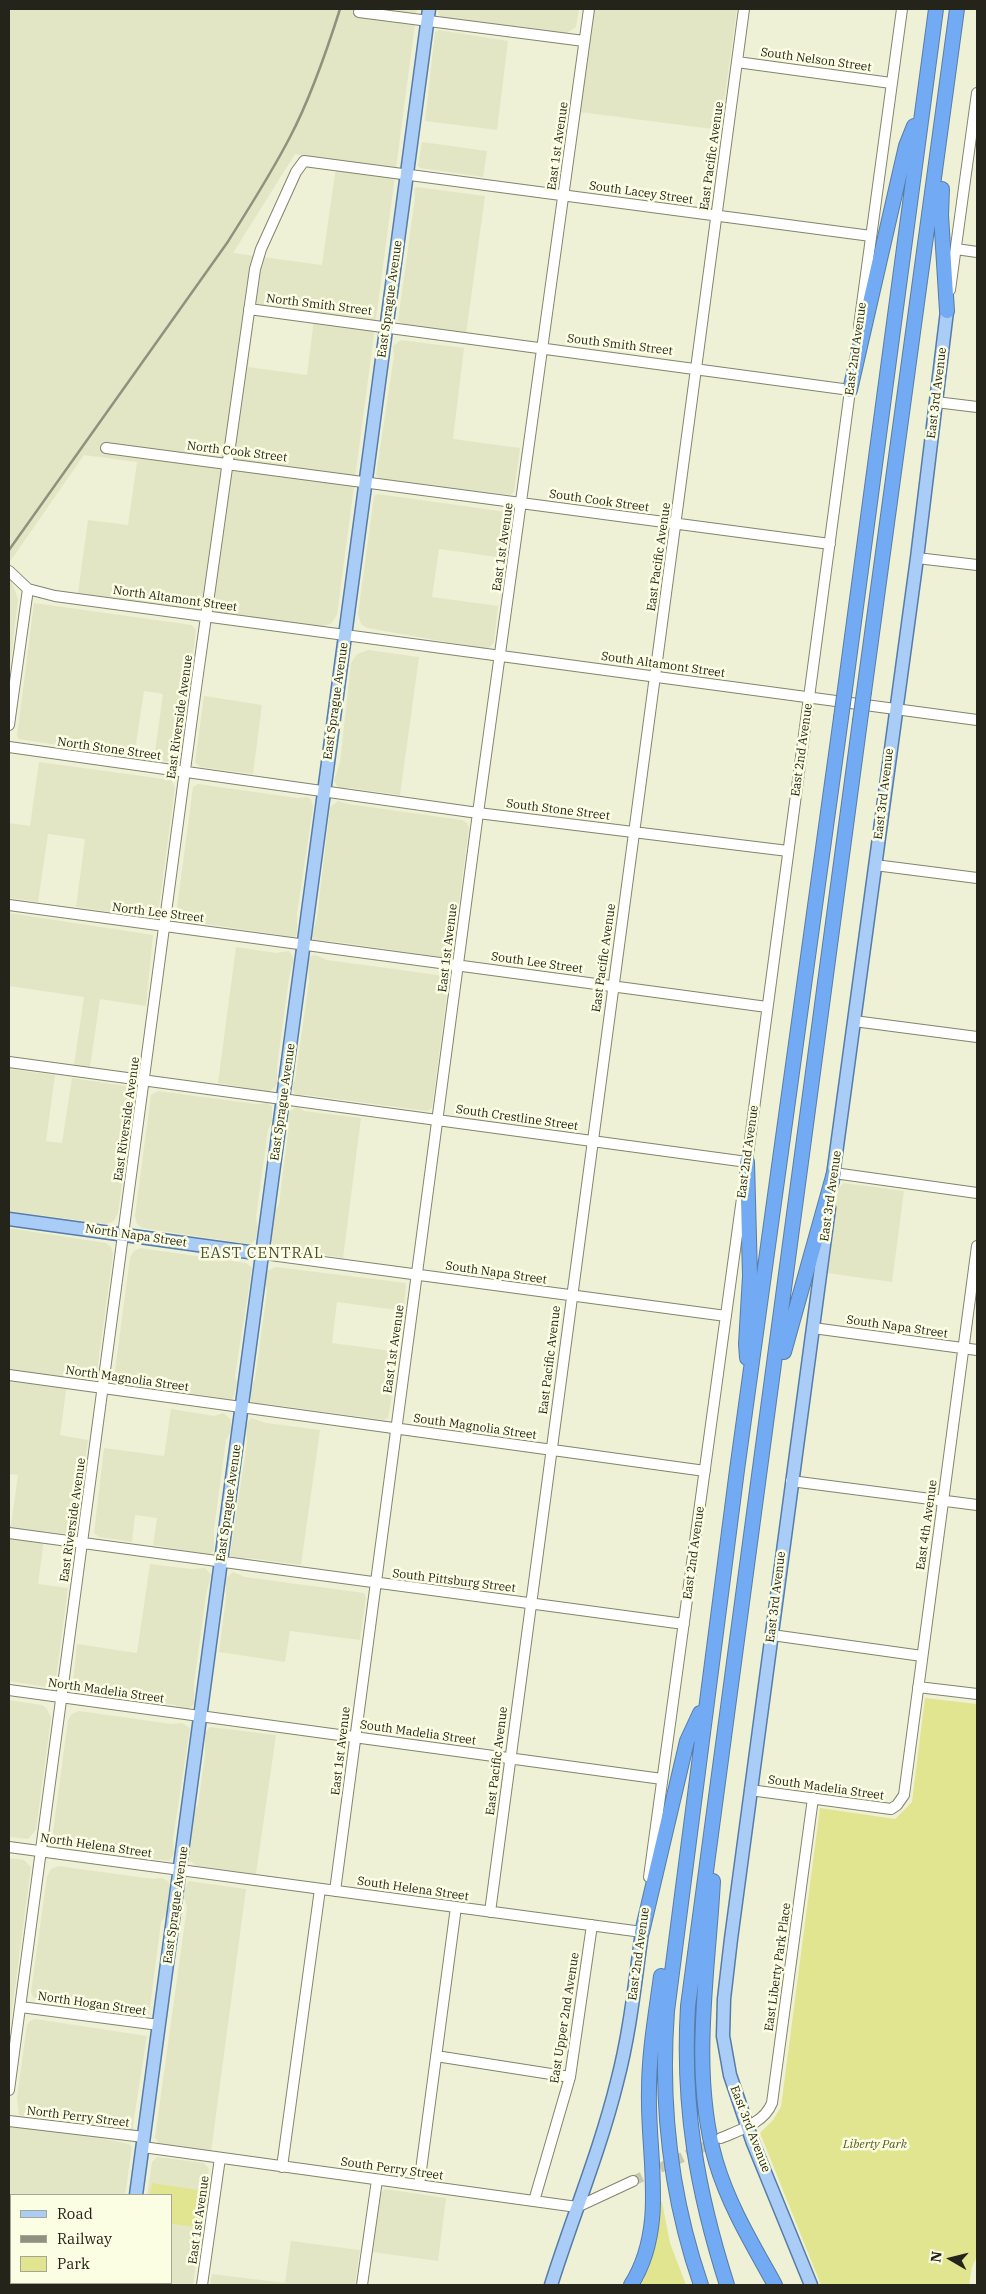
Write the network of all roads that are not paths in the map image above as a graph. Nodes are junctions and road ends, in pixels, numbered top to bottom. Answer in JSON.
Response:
{"nodes":[{"id":1,"x":589,"y":9,"type":"edge"},
{"id":2,"x":744,"y":9,"type":"edge"},
{"id":3,"x":902,"y":9,"type":"edge"},
{"id":4,"x":936,"y":9,"type":"edge"},
{"id":5,"x":957,"y":9,"type":"edge"},
{"id":6,"x":360,"y":12,"type":"dead end"},
{"id":7,"x":429,"y":14,"type":"edge"},
{"id":8,"x":584,"y":41,"type":"junction"},
{"id":9,"x":737,"y":62,"type":"junction"},
{"id":10,"x":891,"y":83,"type":"junction"},
{"id":11,"x":977,"y":94,"type":"edge"},
{"id":12,"x":945,"y":109,"type":"junction"},
{"id":13,"x":921,"y":110,"type":"junction"},
{"id":14,"x":304,"y":161,"type":"joint"},
{"id":15,"x":407,"y":174,"type":"junction"},
{"id":16,"x":564,"y":195,"type":"junction"},
{"id":17,"x":717,"y":215,"type":"junction"},
{"id":18,"x":871,"y":236,"type":"junction"},
{"id":19,"x":956,"y":249,"type":"junction"},
{"id":20,"x":977,"y":252,"type":"edge"},
{"id":21,"x":249,"y":309,"type":"junction"},
{"id":22,"x":947,"y":311,"type":"junction"},
{"id":23,"x":386,"y":327,"type":"junction"},
{"id":24,"x":543,"y":348,"type":"junction"},
{"id":25,"x":697,"y":368,"type":"junction"},
{"id":26,"x":850,"y":390,"type":"junction"},
{"id":27,"x":936,"y":402,"type":"junction"},
{"id":28,"x":977,"y":407,"type":"edge"},
{"id":29,"x":106,"y":448,"type":"dead end"},
{"id":30,"x":228,"y":462,"type":"junction"},
{"id":31,"x":366,"y":481,"type":"junction"},
{"id":32,"x":522,"y":502,"type":"junction"},
{"id":33,"x":676,"y":525,"type":"junction"},
{"id":34,"x":830,"y":544,"type":"junction"},
{"id":35,"x":917,"y":558,"type":"junction"},
{"id":36,"x":977,"y":565,"type":"edge"},
{"id":37,"x":9,"y":571,"type":"edge"},
{"id":38,"x":28,"y":589,"type":"junction"},
{"id":39,"x":206,"y":616,"type":"junction"},
{"id":40,"x":345,"y":635,"type":"junction"},
{"id":41,"x":501,"y":656,"type":"junction"},
{"id":42,"x":655,"y":677,"type":"junction"},
{"id":43,"x":809,"y":698,"type":"junction"},
{"id":44,"x":895,"y":709,"type":"junction"},
{"id":45,"x":977,"y":720,"type":"edge"},
{"id":46,"x":9,"y":725,"type":"edge"},
{"id":47,"x":9,"y":747,"type":"edge"},
{"id":48,"x":184,"y":772,"type":"junction"},
{"id":49,"x":324,"y":792,"type":"junction"},
{"id":50,"x":478,"y":813,"type":"junction"},
{"id":51,"x":634,"y":831,"type":"junction"},
{"id":52,"x":788,"y":852,"type":"junction"},
{"id":53,"x":875,"y":865,"type":"junction"},
{"id":54,"x":977,"y":878,"type":"edge"},
{"id":55,"x":9,"y":905,"type":"edge"},
{"id":56,"x":165,"y":927,"type":"junction"},
{"id":57,"x":304,"y":944,"type":"junction"},
{"id":58,"x":458,"y":965,"type":"junction"},
{"id":59,"x":613,"y":986,"type":"junction"},
{"id":60,"x":768,"y":1007,"type":"junction"},
{"id":61,"x":854,"y":1020,"type":"junction"},
{"id":62,"x":977,"y":1037,"type":"edge"},
{"id":63,"x":9,"y":1062,"type":"edge"},
{"id":64,"x":145,"y":1081,"type":"junction"},
{"id":65,"x":284,"y":1098,"type":"junction"},
{"id":66,"x":437,"y":1120,"type":"junction"},
{"id":67,"x":592,"y":1141,"type":"junction"},
{"id":68,"x":747,"y":1162,"type":"junction"},
{"id":69,"x":834,"y":1173,"type":"junction"},
{"id":70,"x":977,"y":1193,"type":"edge"},
{"id":71,"x":9,"y":1218,"type":"edge"},
{"id":72,"x":124,"y":1234,"type":"junction"},
{"id":73,"x":977,"y":1246,"type":"edge"},
{"id":74,"x":263,"y":1254,"type":"junction"},
{"id":75,"x":416,"y":1274,"type":"junction"},
{"id":76,"x":571,"y":1295,"type":"junction"},
{"id":77,"x":726,"y":1316,"type":"junction"},
{"id":78,"x":813,"y":1328,"type":"junction"},
{"id":79,"x":964,"y":1348,"type":"junction"},
{"id":80,"x":977,"y":1350,"type":"edge"},
{"id":81,"x":9,"y":1375,"type":"edge"},
{"id":82,"x":750,"y":1383,"type":"junction"},
{"id":83,"x":103,"y":1388,"type":"junction"},
{"id":84,"x":771,"y":1399,"type":"junction"},
{"id":85,"x":242,"y":1407,"type":"junction"},
{"id":86,"x":396,"y":1429,"type":"junction"},
{"id":87,"x":551,"y":1450,"type":"junction"},
{"id":88,"x":705,"y":1471,"type":"junction"},
{"id":89,"x":791,"y":1480,"type":"junction"},
{"id":90,"x":943,"y":1501,"type":"junction"},
{"id":91,"x":977,"y":1505,"type":"edge"},
{"id":92,"x":9,"y":1533,"type":"edge"},
{"id":93,"x":82,"y":1544,"type":"junction"},
{"id":94,"x":222,"y":1562,"type":"junction"},
{"id":95,"x":375,"y":1584,"type":"junction"},
{"id":96,"x":531,"y":1604,"type":"junction"},
{"id":97,"x":684,"y":1624,"type":"junction"},
{"id":98,"x":772,"y":1635,"type":"junction"},
{"id":99,"x":922,"y":1656,"type":"junction"},
{"id":100,"x":918,"y":1687,"type":"junction"},
{"id":101,"x":9,"y":1690,"type":"edge"},
{"id":102,"x":977,"y":1694,"type":"edge"},
{"id":103,"x":62,"y":1698,"type":"junction"},
{"id":104,"x":706,"y":1702,"type":"junction"},
{"id":105,"x":201,"y":1716,"type":"junction"},
{"id":106,"x":355,"y":1737,"type":"junction"},
{"id":107,"x":510,"y":1758,"type":"junction"},
{"id":108,"x":662,"y":1779,"type":"junction"},
{"id":109,"x":750,"y":1790,"type":"junction"},
{"id":110,"x":813,"y":1798,"type":"junction"},
{"id":111,"x":897,"y":1805,"type":"joint"},
{"id":112,"x":716,"y":1810,"type":"junction"},
{"id":113,"x":9,"y":1847,"type":"edge"},
{"id":114,"x":42,"y":1852,"type":"junction"},
{"id":115,"x":180,"y":1871,"type":"junction"},
{"id":116,"x":320,"y":1889,"type":"junction"},
{"id":117,"x":335,"y":1891,"type":"junction"},
{"id":118,"x":456,"y":1907,"type":"junction"},
{"id":119,"x":490,"y":1912,"type":"junction"},
{"id":120,"x":678,"y":1913,"type":"junction"},
{"id":121,"x":592,"y":1925,"type":"junction"},
{"id":122,"x":642,"y":1932,"type":"junction"},
{"id":123,"x":21,"y":2007,"type":"junction"},
{"id":124,"x":160,"y":2025,"type":"junction"},
{"id":125,"x":436,"y":2056,"type":"junction"},
{"id":126,"x":570,"y":2077,"type":"junction"},
{"id":127,"x":9,"y":2090,"type":"edge"},
{"id":128,"x":9,"y":2120,"type":"edge"},
{"id":129,"x":747,"y":2126,"type":"junction"},
{"id":130,"x":721,"y":2138,"type":"tunnel mouth"},
{"id":131,"x":144,"y":2142,"type":"junction"},
{"id":132,"x":220,"y":2158,"type":"junction"},
{"id":133,"x":282,"y":2167,"type":"junction"},
{"id":134,"x":376,"y":2180,"type":"junction"},
{"id":135,"x":633,"y":2181,"type":"tunnel mouth"},
{"id":136,"x":419,"y":2186,"type":"junction"},
{"id":137,"x":136,"y":2194,"type":"edge"},
{"id":138,"x":534,"y":2201,"type":"junction"},
{"id":139,"x":577,"y":2207,"type":"junction"},
{"id":140,"x":202,"y":2285,"type":"edge"},
{"id":141,"x":362,"y":2285,"type":"edge"},
{"id":142,"x":550,"y":2285,"type":"edge"},
{"id":143,"x":631,"y":2285,"type":"edge"},
{"id":144,"x":701,"y":2285,"type":"edge"},
{"id":145,"x":727,"y":2285,"type":"edge"},
{"id":146,"x":776,"y":2285,"type":"edge"},
{"id":147,"x":811,"y":2285,"type":"edge"}],
"edges":[{"from":1,"to":8,"type":"street","name":"East 1st Avenue"},
{"from":2,"to":9,"type":"street","name":"East Pacific Avenue"},
{"from":3,"to":10,"type":"street","name":"East 2nd Avenue"},
{"from":4,"to":13,"type":"highway"},
{"from":5,"to":12,"type":"highway"},
{"from":6,"to":7,"type":"street"},
{"from":7,"to":8,"type":"street"},
{"from":7,"to":15,"type":"main road","name":"East Sprague Avenue"},
{"from":8,"to":16,"type":"street","name":"East 1st Avenue"},
{"from":9,"to":10,"type":"street","name":"South Nelson Street"},
{"from":9,"to":17,"type":"street","name":"East Pacific Avenue"},
{"from":10,"to":18,"type":"street","name":"East 2nd Avenue"},
{"from":11,"to":19,"type":"street","name":"East 3rd Avenue"},
{"from":12,"to":22,"type":"highway"},
{"from":12,"to":84,"type":"highway","bridge":true},
{"from":13,"to":26,"type":"highway"},
{"from":13,"to":82,"type":"highway","bridge":true},
{"from":14,"to":15,"type":"street","name":"South Lacey Street"},
{"from":14,"to":21,"type":"street","name":"East Riverside Avenue"},
{"from":15,"to":16,"type":"street","name":"South Lacey Street"},
{"from":15,"to":23,"type":"main road","name":"East Sprague Avenue"},
{"from":16,"to":17,"type":"street","name":"South Lacey Street"},
{"from":16,"to":24,"type":"street","name":"East 1st Avenue"},
{"from":17,"to":18,"type":"street","name":"South Lacey Street"},
{"from":17,"to":25,"type":"street","name":"East Pacific Avenue"},
{"from":18,"to":26,"type":"street","name":"East 2nd Avenue"},
{"from":19,"to":20,"type":"street"},
{"from":19,"to":22,"type":"street","name":"East 3rd Avenue"},
{"from":21,"to":23,"type":"street","name":"North Smith Street"},
{"from":21,"to":30,"type":"street","name":"East Riverside Avenue"},
{"from":22,"to":27,"type":"main road","name":"East 3rd Avenue"},
{"from":23,"to":24,"type":"street","name":"South Smith Street"},
{"from":23,"to":31,"type":"main road","name":"East Sprague Avenue"},
{"from":24,"to":25,"type":"street","name":"South Smith Street"},
{"from":24,"to":32,"type":"street","name":"East 1st Avenue"},
{"from":25,"to":26,"type":"street","name":"South Smith Street"},
{"from":25,"to":33,"type":"street","name":"East Pacific Avenue"},
{"from":26,"to":34,"type":"street","name":"East 2nd Avenue"},
{"from":27,"to":28,"type":"street"},
{"from":27,"to":35,"type":"main road","name":"East 3rd Avenue"},
{"from":29,"to":30,"type":"street","name":"North Cook Street"},
{"from":30,"to":31,"type":"street","name":"North Cook Street"},
{"from":30,"to":39,"type":"street","name":"East Riverside Avenue"},
{"from":31,"to":32,"type":"street","name":"South Cook Street"},
{"from":31,"to":40,"type":"main road","name":"East Sprague Avenue"},
{"from":32,"to":33,"type":"street","name":"South Cook Street"},
{"from":32,"to":41,"type":"street","name":"East 1st Avenue"},
{"from":33,"to":34,"type":"street","name":"South Cook Street"},
{"from":33,"to":42,"type":"street","name":"East Pacific Avenue"},
{"from":34,"to":43,"type":"street","name":"East 2nd Avenue"},
{"from":35,"to":36,"type":"street"},
{"from":35,"to":44,"type":"main road","name":"East 3rd Avenue"},
{"from":37,"to":38,"type":"street","name":"North Altamont Street"},
{"from":38,"to":39,"type":"street","name":"North Altamont Street"},
{"from":38,"to":46,"type":"street"},
{"from":39,"to":40,"type":"street","name":"North Altamont Street"},
{"from":39,"to":48,"type":"street","name":"East Riverside Avenue"},
{"from":40,"to":41,"type":"street","name":"South Altamont Street"},
{"from":40,"to":49,"type":"main road","name":"East Sprague Avenue"},
{"from":41,"to":42,"type":"street","name":"South Altamont Street"},
{"from":41,"to":50,"type":"street","name":"East 1st Avenue"},
{"from":42,"to":43,"type":"street","name":"South Altamont Street"},
{"from":42,"to":51,"type":"street","name":"East Pacific Avenue"},
{"from":43,"to":44,"type":"street","name":"South Altamont Street"},
{"from":43,"to":52,"type":"street","name":"East 2nd Avenue"},
{"from":44,"to":45,"type":"street","name":"South Altamont Street"},
{"from":44,"to":53,"type":"main road","name":"East 3rd Avenue"},
{"from":47,"to":48,"type":"street","name":"North Stone Street"},
{"from":48,"to":49,"type":"street","name":"North Stone Street"},
{"from":48,"to":56,"type":"street","name":"East Riverside Avenue"},
{"from":49,"to":50,"type":"street","name":"South Stone Street"},
{"from":49,"to":57,"type":"main road","name":"East Sprague Avenue"},
{"from":50,"to":51,"type":"street","name":"South Stone Street"},
{"from":50,"to":58,"type":"street","name":"East 1st Avenue"},
{"from":51,"to":52,"type":"street","name":"South Stone Street"},
{"from":51,"to":59,"type":"street","name":"East Pacific Avenue"},
{"from":52,"to":60,"type":"street","name":"East 2nd Avenue"},
{"from":53,"to":54,"type":"street"},
{"from":53,"to":61,"type":"main road","name":"East 3rd Avenue"},
{"from":55,"to":56,"type":"street","name":"North Lee Street"},
{"from":56,"to":57,"type":"street","name":"North Lee Street"},
{"from":56,"to":64,"type":"street","name":"East Riverside Avenue"},
{"from":57,"to":58,"type":"street","name":"South Lee Street"},
{"from":57,"to":65,"type":"main road","name":"East Sprague Avenue"},
{"from":58,"to":59,"type":"street","name":"South Lee Street"},
{"from":58,"to":66,"type":"street","name":"East 1st Avenue"},
{"from":59,"to":60,"type":"street","name":"South Lee Street"},
{"from":59,"to":67,"type":"street","name":"East Pacific Avenue"},
{"from":60,"to":68,"type":"street","name":"East 2nd Avenue"},
{"from":61,"to":62,"type":"street"},
{"from":61,"to":69,"type":"main road","name":"East 3rd Avenue"},
{"from":63,"to":64,"type":"street","name":"South Crestline Street"},
{"from":64,"to":65,"type":"street","name":"South Crestline Street"},
{"from":64,"to":72,"type":"street","name":"East Riverside Avenue"},
{"from":65,"to":66,"type":"street","name":"South Crestline Street"},
{"from":65,"to":74,"type":"main road","name":"East Sprague Avenue"},
{"from":66,"to":67,"type":"street","name":"South Crestline Street"},
{"from":66,"to":75,"type":"street","name":"East 1st Avenue"},
{"from":67,"to":68,"type":"street","name":"South Crestline Street"},
{"from":67,"to":76,"type":"street","name":"East Pacific Avenue"},
{"from":68,"to":77,"type":"street","name":"East 2nd Avenue"},
{"from":68,"to":82,"type":"highway"},
{"from":69,"to":70,"type":"street"},
{"from":69,"to":78,"type":"main road","name":"East 3rd Avenue"},
{"from":69,"to":84,"type":"highway"},
{"from":71,"to":72,"type":"main road","name":"North Napa Street"},
{"from":72,"to":74,"type":"main road","name":"North Napa Street"},
{"from":72,"to":83,"type":"street","name":"East Riverside Avenue"},
{"from":73,"to":79,"type":"street","name":"East 4th Avenue"},
{"from":74,"to":75,"type":"street","name":"South Napa Street"},
{"from":74,"to":85,"type":"main road","name":"East Sprague Avenue"},
{"from":75,"to":76,"type":"street","name":"South Napa Street"},
{"from":75,"to":86,"type":"street","name":"East 1st Avenue"},
{"from":76,"to":77,"type":"street","name":"South Napa Street"},
{"from":76,"to":87,"type":"street","name":"East Pacific Avenue"},
{"from":77,"to":88,"type":"street","name":"East 2nd Avenue"},
{"from":78,"to":79,"type":"street","name":"South Napa Street"},
{"from":78,"to":89,"type":"main road","name":"East 3rd Avenue"},
{"from":79,"to":80,"type":"street","name":"South Napa Street"},
{"from":79,"to":90,"type":"street","name":"East 4th Avenue"},
{"from":81,"to":83,"type":"street","name":"North Magnolia Street"},
{"from":82,"to":104,"type":"highway"},
{"from":83,"to":85,"type":"street","name":"North Magnolia Street"},
{"from":83,"to":93,"type":"street","name":"East Riverside Avenue"},
{"from":84,"to":112,"type":"highway"},
{"from":85,"to":86,"type":"street","name":"South Magnolia Street"},
{"from":85,"to":94,"type":"main road","name":"East Sprague Avenue"},
{"from":86,"to":87,"type":"street","name":"South Magnolia Street"},
{"from":86,"to":95,"type":"street","name":"East 1st Avenue"},
{"from":87,"to":88,"type":"street","name":"South Magnolia Street"},
{"from":87,"to":96,"type":"street","name":"East Pacific Avenue"},
{"from":88,"to":97,"type":"street","name":"East 2nd Avenue"},
{"from":89,"to":90,"type":"street"},
{"from":89,"to":98,"type":"main road","name":"East 3rd Avenue"},
{"from":90,"to":91,"type":"street"},
{"from":90,"to":99,"type":"street","name":"East 4th Avenue"},
{"from":92,"to":93,"type":"street","name":"South Pittsburg Street"},
{"from":93,"to":94,"type":"street","name":"South Pittsburg Street"},
{"from":93,"to":103,"type":"street","name":"East Riverside Avenue"},
{"from":94,"to":95,"type":"street","name":"South Pittsburg Street"},
{"from":94,"to":105,"type":"main road","name":"East Sprague Avenue"},
{"from":95,"to":96,"type":"street","name":"South Pittsburg Street"},
{"from":95,"to":106,"type":"street","name":"East 1st Avenue"},
{"from":96,"to":97,"type":"street","name":"South Pittsburg Street"},
{"from":96,"to":107,"type":"street","name":"East Pacific Avenue"},
{"from":97,"to":108,"type":"street","name":"East 2nd Avenue"},
{"from":98,"to":99,"type":"street"},
{"from":98,"to":109,"type":"main road","name":"East 3rd Avenue"},
{"from":99,"to":100,"type":"street","name":"East 4th Avenue"},
{"from":100,"to":102,"type":"street"},
{"from":100,"to":111,"type":"street","name":"East 4th Avenue"},
{"from":101,"to":103,"type":"street","name":"North Madelia Street"},
{"from":103,"to":105,"type":"street","name":"North Madelia Street"},
{"from":103,"to":114,"type":"street","name":"East Riverside Avenue"},
{"from":104,"to":120,"type":"highway"},
{"from":104,"to":122,"type":"highway"},
{"from":105,"to":106,"type":"street","name":"South Madelia Street"},
{"from":105,"to":115,"type":"main road","name":"East Sprague Avenue"},
{"from":106,"to":107,"type":"street","name":"South Madelia Street"},
{"from":106,"to":117,"type":"street","name":"East 1st Avenue"},
{"from":107,"to":108,"type":"street","name":"South Madelia Street"},
{"from":107,"to":119,"type":"street","name":"East Pacific Avenue"},
{"from":108,"to":122,"type":"street","name":"East 2nd Avenue"},
{"from":109,"to":110,"type":"street","name":"South Madelia Street"},
{"from":109,"to":129,"type":"main road","name":"East 3rd Avenue"},
{"from":110,"to":111,"type":"street","name":"South Madelia Street"},
{"from":110,"to":129,"type":"street","name":"East Liberty Park Place"},
{"from":112,"to":145,"type":"highway"},
{"from":112,"to":146,"type":"highway"},
{"from":113,"to":114,"type":"street","name":"North Helena Street"},
{"from":114,"to":115,"type":"street","name":"North Helena Street"},
{"from":114,"to":123,"type":"street","name":"East Riverside Avenue"},
{"from":115,"to":116,"type":"street","name":"South Helena Street"},
{"from":115,"to":124,"type":"main road","name":"East Sprague Avenue"},
{"from":116,"to":117,"type":"street","name":"South Helena Street"},
{"from":116,"to":133,"type":"street"},
{"from":117,"to":118,"type":"street","name":"South Helena Street"},
{"from":118,"to":119,"type":"street","name":"South Helena Street"},
{"from":118,"to":125,"type":"street"},
{"from":119,"to":121,"type":"street","name":"South Helena Street"},
{"from":120,"to":143,"type":"highway"},
{"from":120,"to":144,"type":"highway"},
{"from":121,"to":122,"type":"street","name":"South Helena Street"},
{"from":121,"to":126,"type":"street","name":"East Upper 2nd Avenue"},
{"from":122,"to":139,"type":"main road","name":"East 2nd Avenue"},
{"from":123,"to":124,"type":"street","name":"North Hogan Street"},
{"from":123,"to":127,"type":"street","name":"East Riverside Avenue"},
{"from":124,"to":131,"type":"main road","name":"East Sprague Avenue"},
{"from":125,"to":126,"type":"street"},
{"from":125,"to":136,"type":"street"},
{"from":126,"to":138,"type":"street","name":"East Upper 2nd Avenue"},
{"from":128,"to":131,"type":"street","name":"North Perry Street"},
{"from":129,"to":130,"type":"street"},
{"from":129,"to":147,"type":"main road","name":"East 3rd Avenue"},
{"from":131,"to":132,"type":"street","name":"South Perry Street"},
{"from":131,"to":137,"type":"main road","name":"East Sprague Avenue"},
{"from":132,"to":133,"type":"street","name":"South Perry Street"},
{"from":132,"to":140,"type":"street","name":"East 1st Avenue"},
{"from":133,"to":134,"type":"street","name":"South Perry Street"},
{"from":134,"to":136,"type":"street","name":"South Perry Street"},
{"from":134,"to":141,"type":"street"},
{"from":135,"to":139,"type":"street"},
{"from":136,"to":138,"type":"street","name":"South Perry Street"},
{"from":138,"to":139,"type":"street","name":"South Perry Street"},
{"from":139,"to":142,"type":"main road","name":"East 2nd Avenue"}]}
